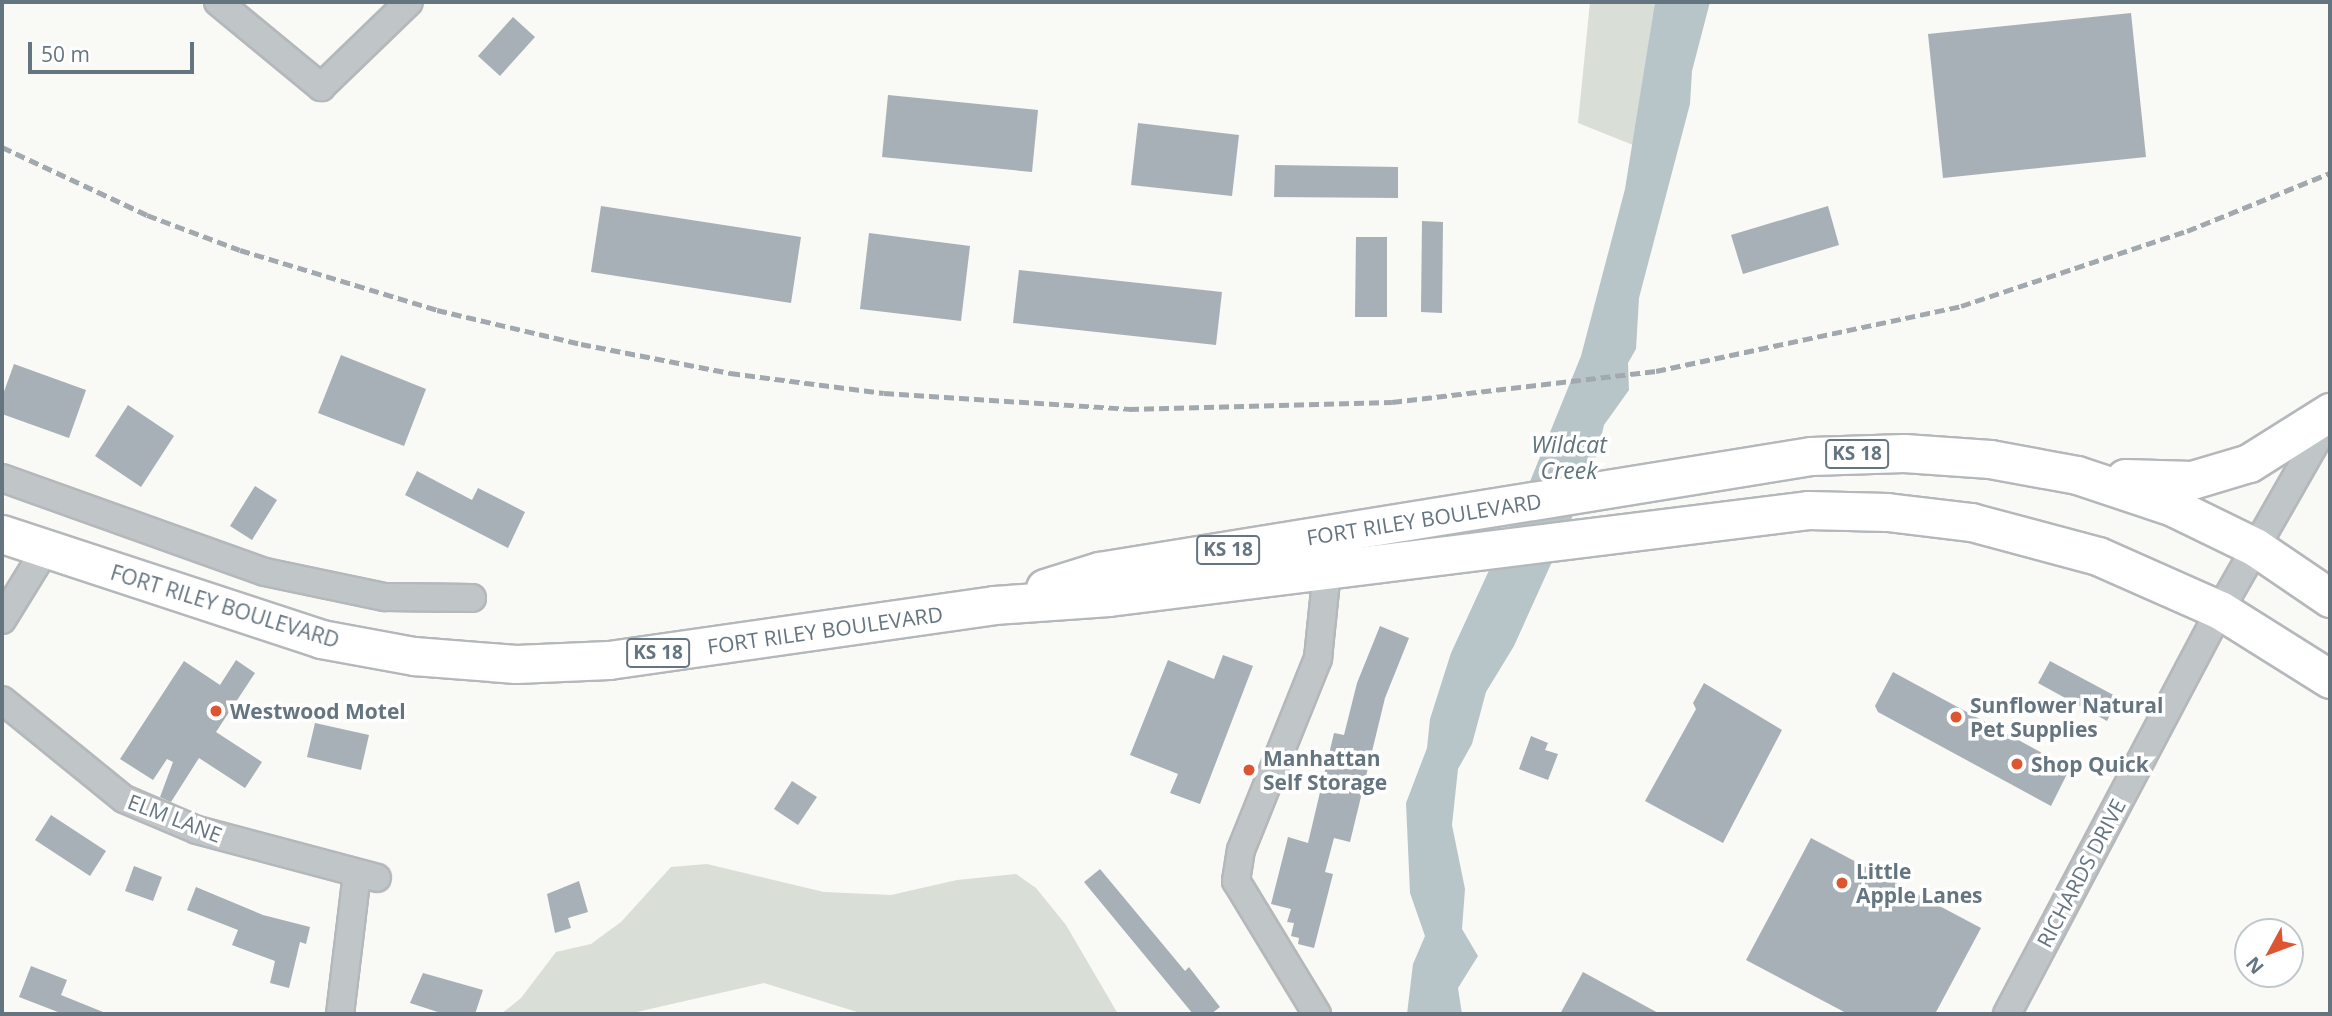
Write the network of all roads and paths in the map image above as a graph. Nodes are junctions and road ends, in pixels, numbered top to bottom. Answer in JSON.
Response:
{"nodes":[{"id":1,"x":218,"y":2,"type":"edge"},
{"id":2,"x":409,"y":2,"type":"edge"},
{"id":3,"x":2330,"y":414,"type":"edge"},
{"id":4,"x":2077,"y":475,"type":"junction"},
{"id":5,"x":2,"y":478,"type":"edge"},
{"id":6,"x":2,"y":534,"type":"edge"},
{"id":7,"x":2255,"y":547,"type":"junction"},
{"id":8,"x":45,"y":550,"type":"junction"},
{"id":9,"x":1329,"y":552,"type":"junction"},
{"id":10,"x":472,"y":598,"type":"dead end"},
{"id":11,"x":2330,"y":598,"type":"edge"},
{"id":12,"x":2220,"y":610,"type":"junction"},
{"id":13,"x":2,"y":620,"type":"edge"},
{"id":14,"x":2330,"y":679,"type":"edge"},
{"id":15,"x":2,"y":700,"type":"edge"},
{"id":16,"x":340,"y":1014,"type":"edge"},
{"id":17,"x":1317,"y":1014,"type":"edge"},
{"id":18,"x":2007,"y":1014,"type":"edge"}],
"edges":[{"from":1,"to":2,"type":"street"},
{"from":3,"to":4,"type":"highway"},
{"from":3,"to":7,"type":"street","name":"RICHARDS DRIVE"},
{"from":4,"to":7,"type":"highway","name":"FORT RILEY BOULEVARD","number":"KS 18"},
{"from":4,"to":9,"type":"highway","name":"FORT RILEY BOULEVARD","number":"KS 18"},
{"from":5,"to":10,"type":"street"},
{"from":6,"to":8,"type":"highway","name":"FORT RILEY BOULEVARD","number":"KS 18"},
{"from":7,"to":11,"type":"highway","name":"FORT RILEY BOULEVARD","number":"KS 18"},
{"from":7,"to":12,"type":"street","name":"RICHARDS DRIVE"},
{"from":8,"to":9,"type":"highway","name":"FORT RILEY BOULEVARD","number":"KS 18"},
{"from":8,"to":13,"type":"street"},
{"from":9,"to":12,"type":"highway","name":"FORT RILEY BOULEVARD","number":"KS 18"},
{"from":9,"to":17,"type":"street"},
{"from":12,"to":14,"type":"highway","name":"FORT RILEY BOULEVARD","number":"KS 18"},
{"from":12,"to":18,"type":"street","name":"RICHARDS DRIVE"},
{"from":15,"to":16,"type":"street","name":"ELM LANE"}]}
